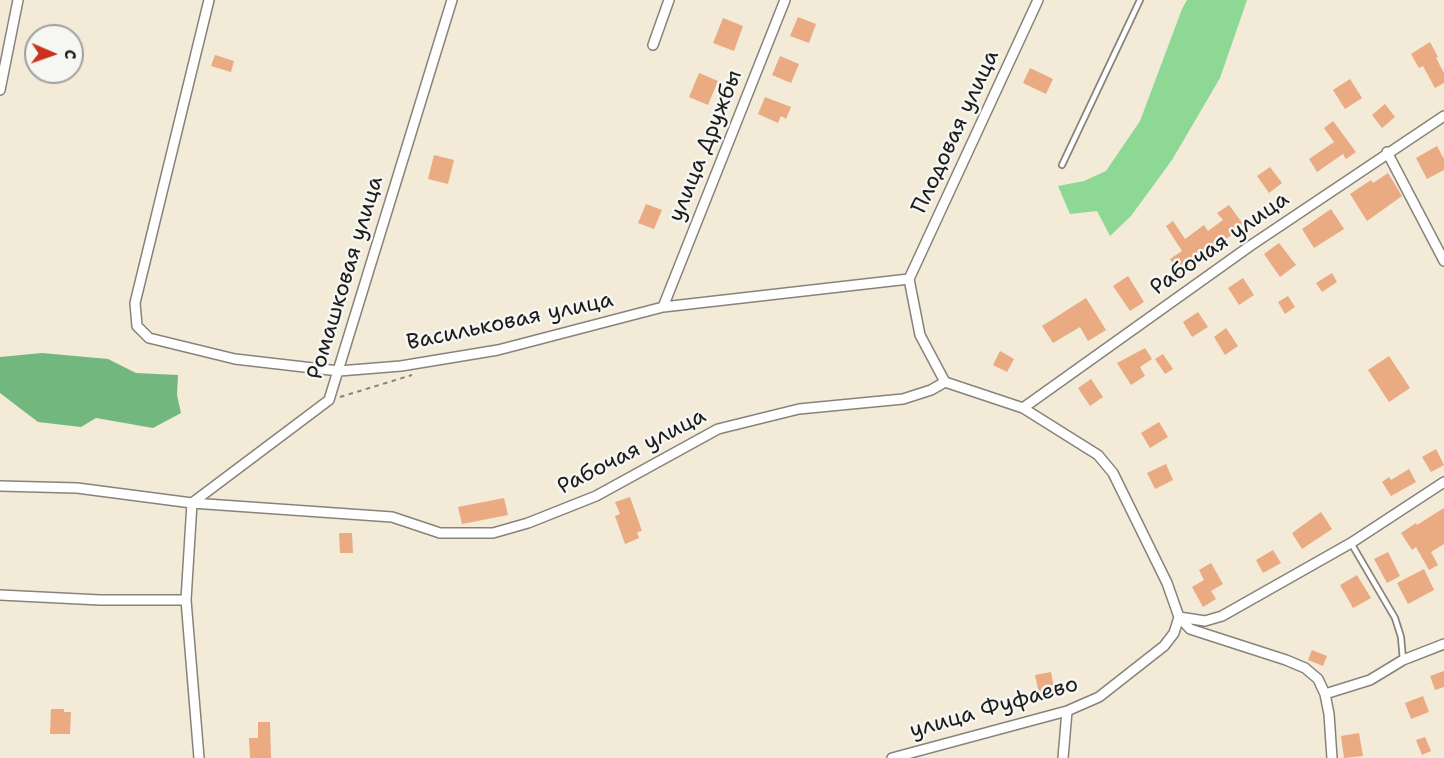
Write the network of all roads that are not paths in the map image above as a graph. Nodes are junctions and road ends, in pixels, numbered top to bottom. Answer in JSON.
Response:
{"nodes":[{"id":1,"x":18,"y":0,"type":"edge"},
{"id":2,"x":209,"y":0,"type":"edge"},
{"id":3,"x":452,"y":0,"type":"edge"},
{"id":4,"x":669,"y":0,"type":"edge"},
{"id":5,"x":785,"y":0,"type":"edge"},
{"id":6,"x":1038,"y":0,"type":"edge"},
{"id":7,"x":1140,"y":0,"type":"edge"},
{"id":8,"x":653,"y":45,"type":"dead end"},
{"id":9,"x":3,"y":56,"type":"edge"},
{"id":10,"x":0,"y":90,"type":"edge"},
{"id":11,"x":1444,"y":116,"type":"edge"},
{"id":12,"x":1388,"y":152,"type":"junction"},
{"id":13,"x":1062,"y":165,"type":"dead end"},
{"id":14,"x":1444,"y":261,"type":"edge"},
{"id":15,"x":909,"y":279,"type":"junction"},
{"id":16,"x":663,"y":307,"type":"junction"},
{"id":17,"x":339,"y":371,"type":"junction"},
{"id":18,"x":945,"y":382,"type":"junction"},
{"id":19,"x":1023,"y":408,"type":"junction"},
{"id":20,"x":1444,"y":482,"type":"edge"},
{"id":21,"x":0,"y":486,"type":"edge"},
{"id":22,"x":192,"y":503,"type":"junction"},
{"id":23,"x":1351,"y":543,"type":"junction"},
{"id":24,"x":0,"y":595,"type":"edge"},
{"id":25,"x":186,"y":600,"type":"junction"},
{"id":26,"x":1179,"y":616,"type":"junction"},
{"id":27,"x":1444,"y":644,"type":"edge"},
{"id":28,"x":1403,"y":660,"type":"junction"},
{"id":29,"x":1325,"y":694,"type":"junction"},
{"id":30,"x":1067,"y":711,"type":"junction"},
{"id":31,"x":199,"y":758,"type":"edge"},
{"id":32,"x":892,"y":758,"type":"edge"},
{"id":33,"x":1063,"y":758,"type":"edge"},
{"id":34,"x":1332,"y":758,"type":"edge"}],
"edges":[{"from":1,"to":9,"type":"street"},
{"from":2,"to":17,"type":"street","name":"Васильковая улица"},
{"from":3,"to":17,"type":"street","name":"Ромашковая улица"},
{"from":4,"to":8,"type":"street"},
{"from":5,"to":16,"type":"street","name":"улица Дружбы"},
{"from":6,"to":15,"type":"street","name":"Плодовая улица"},
{"from":7,"to":13,"type":"lane"},
{"from":9,"to":10,"type":"street"},
{"from":11,"to":12,"type":"street","name":"Рабочая улица"},
{"from":12,"to":14,"type":"street"},
{"from":12,"to":19,"type":"street","name":"Рабочая улица"},
{"from":15,"to":16,"type":"street","name":"Васильковая улица"},
{"from":15,"to":18,"type":"street"},
{"from":16,"to":17,"type":"street","name":"Васильковая улица"},
{"from":17,"to":22,"type":"street","name":"Ромашковая улица"},
{"from":18,"to":19,"type":"street"},
{"from":18,"to":22,"type":"street","name":"Рабочая улица"},
{"from":19,"to":26,"type":"street"},
{"from":20,"to":23,"type":"street"},
{"from":21,"to":22,"type":"street","name":"Рабочая улица"},
{"from":22,"to":25,"type":"street"},
{"from":23,"to":26,"type":"street"},
{"from":23,"to":28,"type":"lane"},
{"from":24,"to":25,"type":"street"},
{"from":25,"to":31,"type":"street"},
{"from":26,"to":29,"type":"street"},
{"from":26,"to":30,"type":"street","name":"улица Фуфаево"},
{"from":27,"to":28,"type":"street"},
{"from":28,"to":29,"type":"street"},
{"from":29,"to":34,"type":"street"},
{"from":30,"to":32,"type":"street","name":"улица Фуфаево"},
{"from":30,"to":33,"type":"street"}]}
